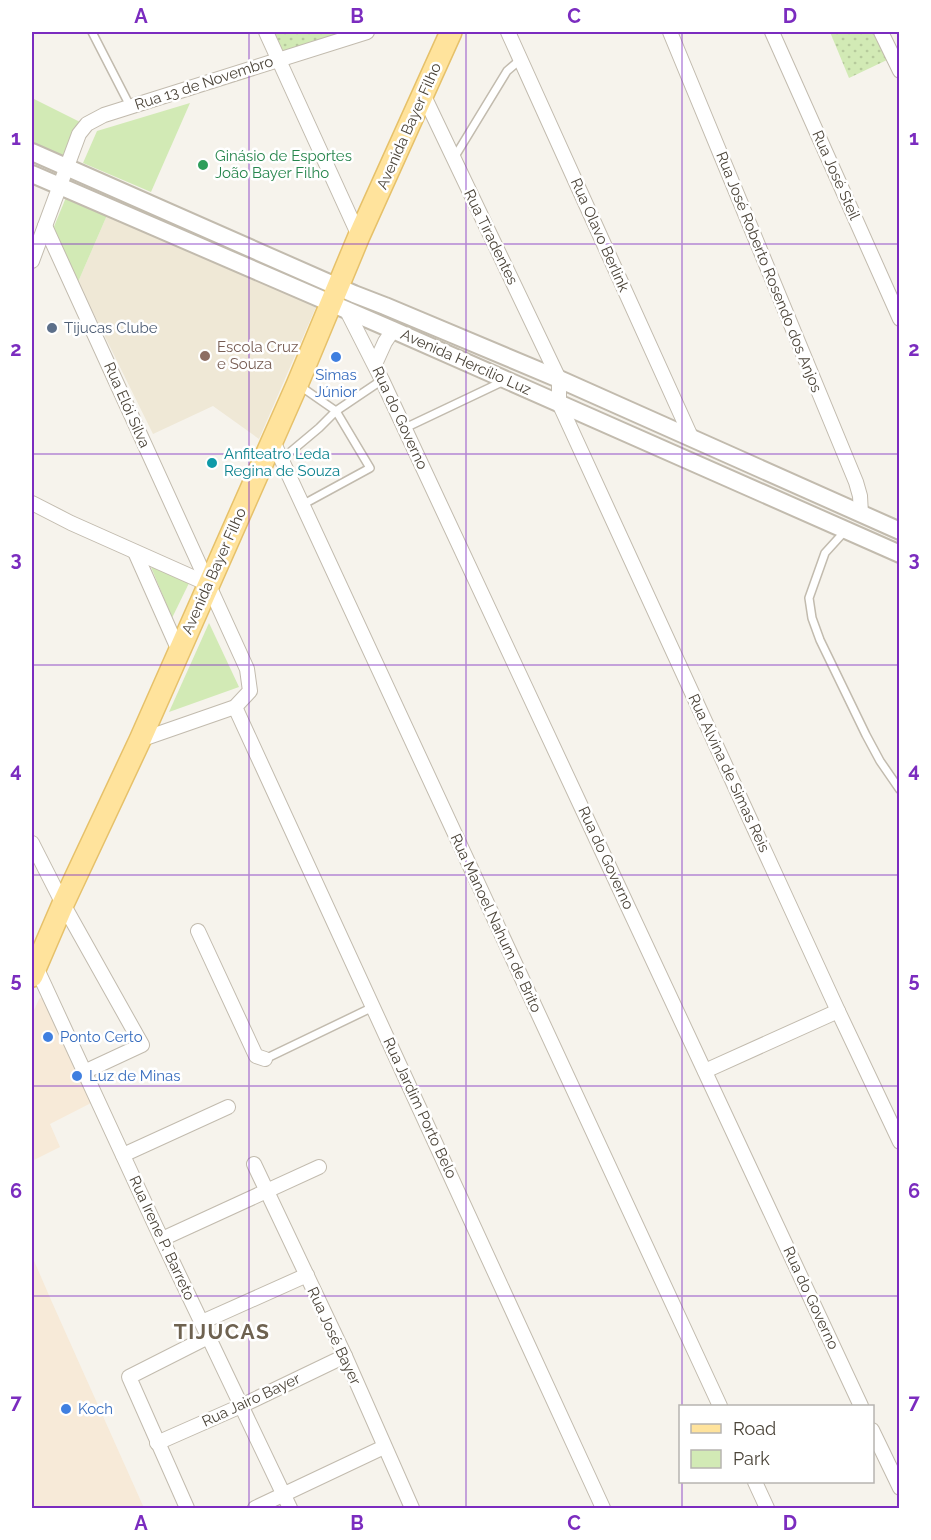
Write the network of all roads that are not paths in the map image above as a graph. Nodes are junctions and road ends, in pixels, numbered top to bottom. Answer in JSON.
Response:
{"nodes":[{"id":1,"x":92,"y":32,"type":"edge"},
{"id":2,"x":266,"y":32,"type":"edge"},
{"id":3,"x":368,"y":32,"type":"edge"},
{"id":4,"x":451,"y":32,"type":"edge"},
{"id":5,"x":508,"y":32,"type":"edge"},
{"id":6,"x":670,"y":32,"type":"edge"},
{"id":7,"x":772,"y":32,"type":"edge"},
{"id":8,"x":882,"y":32,"type":"edge"},
{"id":9,"x":521,"y":59,"type":"junction"},
{"id":10,"x":279,"y":60,"type":"junction"},
{"id":11,"x":900,"y":71,"type":"edge"},
{"id":12,"x":423,"y":94,"type":"junction"},
{"id":13,"x":130,"y":106,"type":"junction"},
{"id":14,"x":32,"y":152,"type":"edge"},
{"id":15,"x":453,"y":158,"type":"junction"},
{"id":16,"x":67,"y":167,"type":"junction"},
{"id":17,"x":32,"y":174,"type":"edge"},
{"id":18,"x":60,"y":187,"type":"junction"},
{"id":19,"x":45,"y":226,"type":"junction"},
{"id":20,"x":360,"y":236,"type":"junction"},
{"id":21,"x":32,"y":261,"type":"edge"},
{"id":22,"x":339,"y":301,"type":"junction"},
{"id":23,"x":900,"y":319,"type":"edge"},
{"id":24,"x":393,"y":330,"type":"junction"},
{"id":25,"x":375,"y":364,"type":"junction"},
{"id":26,"x":559,"y":379,"type":"junction"},
{"id":27,"x":382,"y":380,"type":"junction"},
{"id":28,"x":507,"y":380,"type":"junction"},
{"id":29,"x":297,"y":385,"type":"junction"},
{"id":30,"x":559,"y":403,"type":"junction"},
{"id":31,"x":336,"y":411,"type":"junction"},
{"id":32,"x":405,"y":428,"type":"junction"},
{"id":33,"x":692,"y":439,"type":"junction"},
{"id":34,"x":272,"y":440,"type":"junction"},
{"id":35,"x":281,"y":459,"type":"junction"},
{"id":36,"x":32,"y":503,"type":"edge"},
{"id":37,"x":302,"y":505,"type":"junction"},
{"id":38,"x":861,"y":514,"type":"junction"},
{"id":39,"x":846,"y":530,"type":"junction"},
{"id":40,"x":900,"y":531,"type":"edge"},
{"id":41,"x":135,"y":552,"type":"junction"},
{"id":42,"x":900,"y":554,"type":"edge"},
{"id":43,"x":208,"y":585,"type":"junction"},
{"id":44,"x":179,"y":651,"type":"junction"},
{"id":45,"x":235,"y":707,"type":"junction"},
{"id":46,"x":140,"y":740,"type":"junction"},
{"id":47,"x":900,"y":790,"type":"edge"},
{"id":48,"x":32,"y":843,"type":"edge"},
{"id":49,"x":63,"y":904,"type":"junction"},
{"id":50,"x":198,"y":931,"type":"dead end"},
{"id":51,"x":34,"y":972,"type":"edge"},
{"id":52,"x":373,"y":1007,"type":"junction"},
{"id":53,"x":838,"y":1011,"type":"junction"},
{"id":54,"x":265,"y":1059,"type":"joint"},
{"id":55,"x":705,"y":1071,"type":"junction"},
{"id":56,"x":84,"y":1072,"type":"junction"},
{"id":57,"x":228,"y":1107,"type":"dead end"},
{"id":58,"x":900,"y":1142,"type":"edge"},
{"id":59,"x":123,"y":1155,"type":"junction"},
{"id":60,"x":254,"y":1164,"type":"dead end"},
{"id":61,"x":320,"y":1167,"type":"dead end"},
{"id":62,"x":267,"y":1192,"type":"junction"},
{"id":63,"x":162,"y":1239,"type":"junction"},
{"id":64,"x":307,"y":1275,"type":"junction"},
{"id":65,"x":202,"y":1322,"type":"junction"},
{"id":66,"x":208,"y":1337,"type":"junction"},
{"id":67,"x":345,"y":1356,"type":"junction"},
{"id":68,"x":719,"y":1405,"type":"edge"},
{"id":69,"x":860,"y":1405,"type":"edge"},
{"id":70,"x":241,"y":1406,"type":"junction"},
{"id":71,"x":874,"y":1432,"type":"edge"},
{"id":72,"x":157,"y":1443,"type":"junction"},
{"id":73,"x":384,"y":1447,"type":"junction"},
{"id":74,"x":755,"y":1483,"type":"edge"},
{"id":75,"x":900,"y":1488,"type":"edge"},
{"id":76,"x":283,"y":1495,"type":"junction"},
{"id":77,"x":187,"y":1509,"type":"edge"},
{"id":78,"x":255,"y":1509,"type":"edge"},
{"id":79,"x":290,"y":1509,"type":"edge"},
{"id":80,"x":412,"y":1509,"type":"edge"},
{"id":81,"x":603,"y":1509,"type":"edge"},
{"id":82,"x":767,"y":1509,"type":"edge"}],
"edges":[{"from":1,"to":13,"type":"lane"},
{"from":2,"to":10,"type":"street"},
{"from":3,"to":10,"type":"street","name":"Rua 13 de Novembro"},
{"from":4,"to":12,"type":"main road","name":"Avenida Bayer Filho"},
{"from":5,"to":9,"type":"street","name":"Rua Olavo Berlink"},
{"from":6,"to":38,"type":"street","name":"Rua José Roberto Rosendo dos Anjos"},
{"from":7,"to":23,"type":"street","name":"Rua José Steil"},
{"from":8,"to":11,"type":"street"},
{"from":9,"to":15,"type":"lane"},
{"from":9,"to":33,"type":"street","name":"Rua Olavo Berlink"},
{"from":10,"to":13,"type":"street","name":"Rua 13 de Novembro"},
{"from":10,"to":20,"type":"street"},
{"from":12,"to":15,"type":"street","name":"Rua Tiradentes"},
{"from":12,"to":20,"type":"main road","name":"Avenida Bayer Filho"},
{"from":13,"to":16,"type":"street","name":"Rua 13 de Novembro"},
{"from":14,"to":16,"type":"street","name":"Avenida Hercílio Luz"},
{"from":15,"to":26,"type":"street","name":"Rua Tiradentes"},
{"from":16,"to":18,"type":"street","name":"Rua 13 de Novembro"},
{"from":16,"to":22,"type":"street","name":"Avenida Hercílio Luz"},
{"from":17,"to":18,"type":"street","name":"Avenida Hercílio Luz"},
{"from":18,"to":19,"type":"street","name":"Rua 13 de Novembro"},
{"from":18,"to":22,"type":"street","name":"Avenida Hercílio Luz"},
{"from":19,"to":21,"type":"street","name":"Rua 13 de Novembro"},
{"from":19,"to":43,"type":"street","name":"Rua Elói Silva"},
{"from":20,"to":22,"type":"main road","name":"Avenida Bayer Filho"},
{"from":22,"to":24,"type":"street","name":"Avenida Hercílio Luz"},
{"from":22,"to":25,"type":"street","name":"Rua do Governo"},
{"from":22,"to":26,"type":"street","name":"Avenida Hercílio Luz"},
{"from":22,"to":29,"type":"main road","name":"Avenida Bayer Filho"},
{"from":24,"to":25,"type":"street"},
{"from":24,"to":28,"type":"street","name":"Avenida Hercílio Luz"},
{"from":25,"to":27,"type":"street","name":"Rua do Governo"},
{"from":26,"to":30,"type":"street"},
{"from":26,"to":33,"type":"street","name":"Avenida Hercílio Luz"},
{"from":27,"to":31,"type":"lane"},
{"from":27,"to":32,"type":"street","name":"Rua do Governo"},
{"from":28,"to":30,"type":"street","name":"Avenida Hercílio Luz"},
{"from":28,"to":32,"type":"lane"},
{"from":29,"to":31,"type":"lane"},
{"from":29,"to":34,"type":"main road","name":"Avenida Bayer Filho"},
{"from":30,"to":39,"type":"street","name":"Avenida Hercílio Luz"},
{"from":30,"to":53,"type":"street","name":"Rua Alvina de Simas Reis"},
{"from":31,"to":35,"type":"lane"},
{"from":31,"to":37,"type":"lane"},
{"from":32,"to":55,"type":"street","name":"Rua do Governo"},
{"from":33,"to":38,"type":"street","name":"Avenida Hercílio Luz"},
{"from":34,"to":35,"type":"street","name":"Rua Manoel Nahum de Brito"},
{"from":34,"to":43,"type":"main road","name":"Avenida Bayer Filho"},
{"from":35,"to":37,"type":"street","name":"Rua Manoel Nahum de Brito"},
{"from":36,"to":41,"type":"street"},
{"from":37,"to":68,"type":"street","name":"Rua Manoel Nahum de Brito"},
{"from":38,"to":40,"type":"street","name":"Avenida Hercílio Luz"},
{"from":39,"to":42,"type":"street","name":"Avenida Hercílio Luz"},
{"from":39,"to":47,"type":"lane"},
{"from":41,"to":43,"type":"street"},
{"from":41,"to":44,"type":"street"},
{"from":43,"to":44,"type":"main road","name":"Avenida Bayer Filho"},
{"from":43,"to":45,"type":"street","name":"Rua Elói Silva"},
{"from":44,"to":46,"type":"main road","name":"Avenida Bayer Filho"},
{"from":45,"to":46,"type":"street"},
{"from":45,"to":52,"type":"street","name":"Rua Jardim Porto Belo"},
{"from":46,"to":49,"type":"main road","name":"Avenida Bayer Filho"},
{"from":48,"to":49,"type":"street"},
{"from":49,"to":51,"type":"main road","name":"Avenida Bayer Filho"},
{"from":49,"to":56,"type":"street"},
{"from":50,"to":54,"type":"street"},
{"from":51,"to":56,"type":"street","name":"Rua Irene P. Barreto"},
{"from":52,"to":54,"type":"lane"},
{"from":52,"to":81,"type":"street","name":"Rua Jardim Porto Belo"},
{"from":53,"to":55,"type":"street"},
{"from":53,"to":58,"type":"street","name":"Rua Alvina de Simas Reis"},
{"from":55,"to":69,"type":"street","name":"Rua do Governo"},
{"from":56,"to":59,"type":"street","name":"Rua Irene P. Barreto"},
{"from":57,"to":59,"type":"street"},
{"from":59,"to":63,"type":"street","name":"Rua Irene P. Barreto"},
{"from":60,"to":62,"type":"street","name":"Rua José Bayer"},
{"from":61,"to":62,"type":"street"},
{"from":62,"to":63,"type":"street"},
{"from":62,"to":64,"type":"street","name":"Rua José Bayer"},
{"from":63,"to":65,"type":"street","name":"Rua Irene P. Barreto"},
{"from":64,"to":65,"type":"street"},
{"from":64,"to":67,"type":"street","name":"Rua José Bayer"},
{"from":65,"to":66,"type":"street","name":"Rua Irene P. Barreto"},
{"from":66,"to":70,"type":"street","name":"Rua Irene P. Barreto"},
{"from":66,"to":72,"type":"street"},
{"from":67,"to":70,"type":"street","name":"Rua Jairo Bayer"},
{"from":67,"to":73,"type":"street","name":"Rua José Bayer"},
{"from":70,"to":72,"type":"street","name":"Rua Jairo Bayer"},
{"from":70,"to":76,"type":"street","name":"Rua Irene P. Barreto"},
{"from":71,"to":75,"type":"street"},
{"from":72,"to":77,"type":"street"},
{"from":73,"to":76,"type":"street"},
{"from":73,"to":80,"type":"street","name":"Rua José Bayer"},
{"from":74,"to":82,"type":"street"},
{"from":76,"to":78,"type":"street"},
{"from":76,"to":79,"type":"street","name":"Rua Irene P. Barreto"}]}
